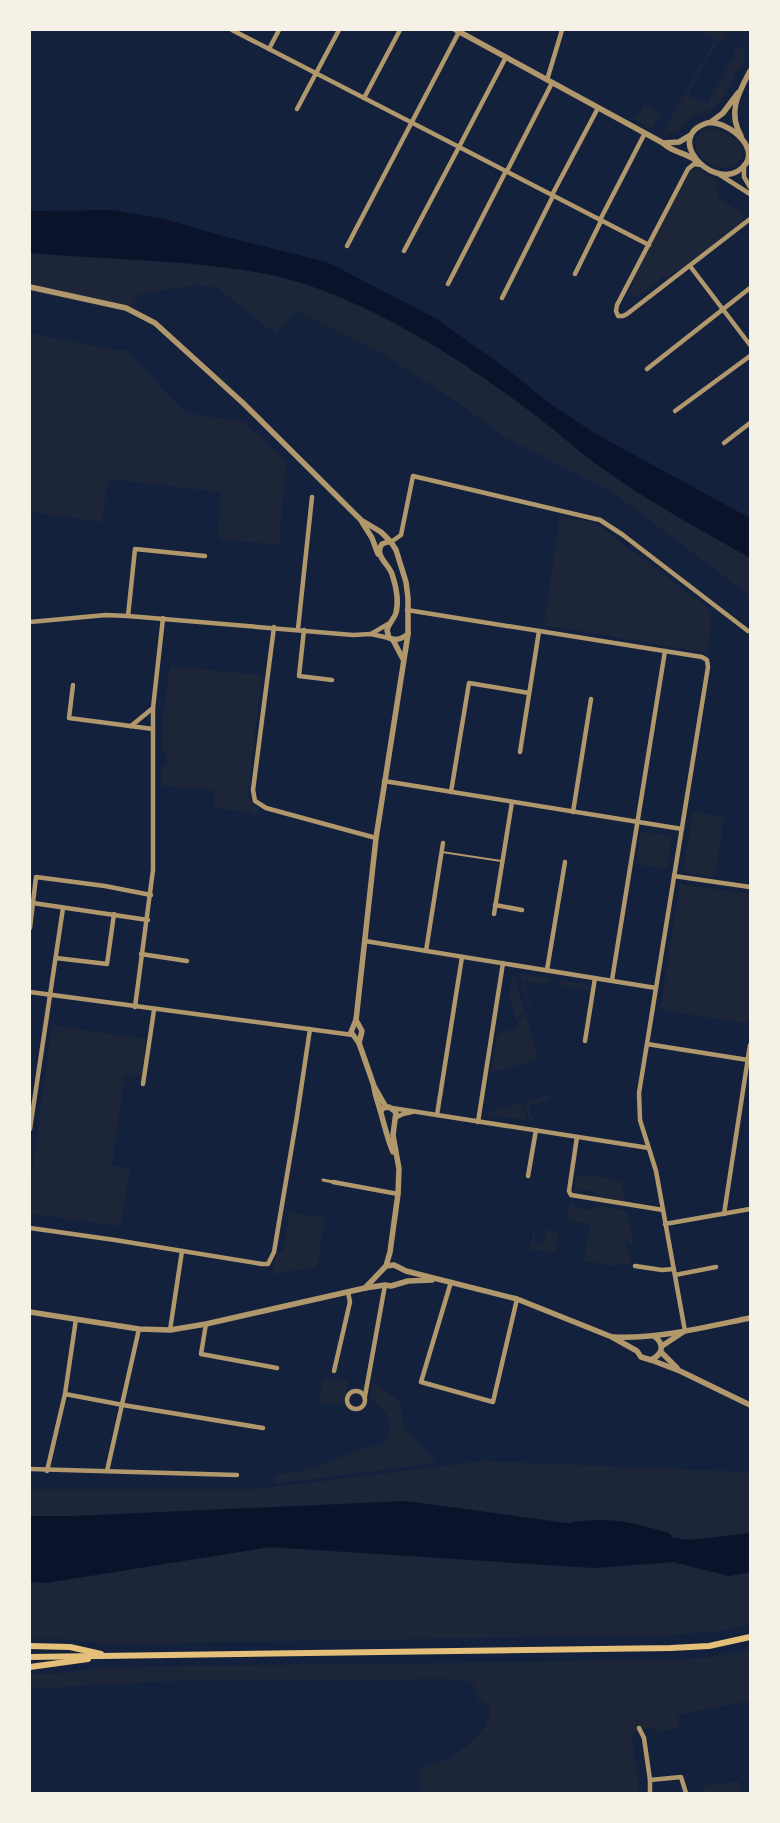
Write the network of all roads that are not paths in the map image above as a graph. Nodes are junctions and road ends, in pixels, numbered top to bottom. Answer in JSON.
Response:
{"nodes":[{"id":1,"x":232,"y":30,"type":"edge"},
{"id":2,"x":279,"y":30,"type":"edge"},
{"id":3,"x":338,"y":30,"type":"edge"},
{"id":4,"x":400,"y":30,"type":"edge"},
{"id":5,"x":562,"y":30,"type":"edge"},
{"id":6,"x":458,"y":31,"type":"edge"},
{"id":7,"x":270,"y":49,"type":"junction"},
{"id":8,"x":506,"y":57,"type":"junction"},
{"id":9,"x":750,"y":71,"type":"edge"},
{"id":10,"x":316,"y":73,"type":"junction"},
{"id":11,"x":550,"y":81,"type":"junction"},
{"id":12,"x":739,"y":91,"type":"junction"},
{"id":13,"x":364,"y":98,"type":"junction"},
{"id":14,"x":598,"y":108,"type":"junction"},
{"id":15,"x":298,"y":109,"type":"dead end"},
{"id":16,"x":412,"y":122,"type":"junction"},
{"id":17,"x":707,"y":123,"type":"junction"},
{"id":18,"x":693,"y":133,"type":"junction"},
{"id":19,"x":645,"y":134,"type":"junction"},
{"id":20,"x":742,"y":138,"type":"junction"},
{"id":21,"x":663,"y":143,"type":"junction"},
{"id":22,"x":750,"y":143,"type":"edge"},
{"id":23,"x":459,"y":147,"type":"junction"},
{"id":24,"x":695,"y":160,"type":"junction"},
{"id":25,"x":746,"y":162,"type":"edge"},
{"id":26,"x":701,"y":165,"type":"junction"},
{"id":27,"x":506,"y":171,"type":"junction"},
{"id":28,"x":716,"y":173,"type":"junction"},
{"id":29,"x":750,"y":187,"type":"edge"},
{"id":30,"x":750,"y":194,"type":"edge"},
{"id":31,"x":553,"y":195,"type":"junction"},
{"id":32,"x":750,"y":219,"type":"edge"},
{"id":33,"x":601,"y":220,"type":"junction"},
{"id":34,"x":649,"y":245,"type":"junction"},
{"id":35,"x":347,"y":246,"type":"dead end"},
{"id":36,"x":404,"y":251,"type":"dead end"},
{"id":37,"x":690,"y":266,"type":"junction"},
{"id":38,"x":575,"y":274,"type":"dead end"},
{"id":39,"x":448,"y":284,"type":"dead end"},
{"id":40,"x":30,"y":287,"type":"edge"},
{"id":41,"x":750,"y":288,"type":"edge"},
{"id":42,"x":502,"y":298,"type":"dead end"},
{"id":43,"x":723,"y":309,"type":"junction"},
{"id":44,"x":750,"y":345,"type":"edge"},
{"id":45,"x":750,"y":356,"type":"edge"},
{"id":46,"x":647,"y":368,"type":"dead end"},
{"id":47,"x":675,"y":411,"type":"dead end"},
{"id":48,"x":750,"y":423,"type":"edge"},
{"id":49,"x":724,"y":443,"type":"dead end"},
{"id":50,"x":312,"y":497,"type":"dead end"},
{"id":51,"x":361,"y":520,"type":"junction"},
{"id":52,"x":391,"y":542,"type":"junction"},
{"id":53,"x":204,"y":556,"type":"dead end"},
{"id":54,"x":380,"y":556,"type":"junction"},
{"id":55,"x":407,"y":610,"type":"junction"},
{"id":56,"x":128,"y":616,"type":"junction"},
{"id":57,"x":163,"y":618,"type":"junction"},
{"id":58,"x":30,"y":622,"type":"edge"},
{"id":59,"x":388,"y":624,"type":"junction"},
{"id":60,"x":274,"y":627,"type":"junction"},
{"id":61,"x":298,"y":629,"type":"junction"},
{"id":62,"x":304,"y":630,"type":"junction"},
{"id":63,"x":539,"y":631,"type":"junction"},
{"id":64,"x":748,"y":631,"type":"dead end"},
{"id":65,"x":371,"y":634,"type":"junction"},
{"id":66,"x":408,"y":634,"type":"junction"},
{"id":67,"x":391,"y":639,"type":"junction"},
{"id":68,"x":664,"y":651,"type":"junction"},
{"id":69,"x":403,"y":659,"type":"junction"},
{"id":70,"x":332,"y":680,"type":"dead end"},
{"id":71,"x":73,"y":685,"type":"dead end"},
{"id":72,"x":529,"y":693,"type":"junction"},
{"id":73,"x":591,"y":699,"type":"dead end"},
{"id":74,"x":153,"y":708,"type":"junction"},
{"id":75,"x":131,"y":726,"type":"junction"},
{"id":76,"x":153,"y":729,"type":"junction"},
{"id":77,"x":520,"y":752,"type":"dead end"},
{"id":78,"x":384,"y":781,"type":"junction"},
{"id":79,"x":451,"y":792,"type":"junction"},
{"id":80,"x":512,"y":802,"type":"junction"},
{"id":81,"x":573,"y":812,"type":"junction"},
{"id":82,"x":637,"y":822,"type":"junction"},
{"id":83,"x":682,"y":829,"type":"junction"},
{"id":84,"x":376,"y":838,"type":"junction"},
{"id":85,"x":443,"y":843,"type":"dead end"},
{"id":86,"x":442,"y":852,"type":"junction"},
{"id":87,"x":502,"y":862,"type":"junction"},
{"id":88,"x":565,"y":862,"type":"dead end"},
{"id":89,"x":674,"y":876,"type":"junction"},
{"id":90,"x":750,"y":887,"type":"edge"},
{"id":91,"x":151,"y":895,"type":"junction"},
{"id":92,"x":33,"y":904,"type":"junction"},
{"id":93,"x":495,"y":905,"type":"junction"},
{"id":94,"x":62,"y":908,"type":"junction"},
{"id":95,"x":522,"y":910,"type":"dead end"},
{"id":96,"x":114,"y":914,"type":"junction"},
{"id":97,"x":494,"y":914,"type":"dead end"},
{"id":98,"x":148,"y":920,"type":"junction"},
{"id":99,"x":30,"y":928,"type":"edge"},
{"id":100,"x":365,"y":941,"type":"junction"},
{"id":101,"x":426,"y":951,"type":"junction"},
{"id":102,"x":141,"y":954,"type":"junction"},
{"id":103,"x":462,"y":957,"type":"junction"},
{"id":104,"x":56,"y":958,"type":"junction"},
{"id":105,"x":187,"y":961,"type":"dead end"},
{"id":106,"x":503,"y":963,"type":"junction"},
{"id":107,"x":547,"y":970,"type":"junction"},
{"id":108,"x":595,"y":978,"type":"junction"},
{"id":109,"x":612,"y":980,"type":"junction"},
{"id":110,"x":656,"y":988,"type":"junction"},
{"id":111,"x":30,"y":992,"type":"edge"},
{"id":112,"x":50,"y":995,"type":"junction"},
{"id":113,"x":135,"y":1007,"type":"junction"},
{"id":114,"x":154,"y":1010,"type":"junction"},
{"id":115,"x":355,"y":1025,"type":"junction"},
{"id":116,"x":310,"y":1029,"type":"junction"},
{"id":117,"x":340,"y":1033,"type":"junction"},
{"id":118,"x":356,"y":1036,"type":"junction"},
{"id":119,"x":585,"y":1041,"type":"dead end"},
{"id":120,"x":647,"y":1044,"type":"junction"},
{"id":121,"x":750,"y":1045,"type":"edge"},
{"id":122,"x":748,"y":1060,"type":"junction"},
{"id":123,"x":144,"y":1084,"type":"dead end"},
{"id":124,"x":374,"y":1086,"type":"junction"},
{"id":125,"x":389,"y":1107,"type":"junction"},
{"id":126,"x":381,"y":1111,"type":"junction"},
{"id":127,"x":413,"y":1112,"type":"junction"},
{"id":128,"x":437,"y":1115,"type":"junction"},
{"id":129,"x":394,"y":1119,"type":"junction"},
{"id":130,"x":383,"y":1120,"type":"junction"},
{"id":131,"x":478,"y":1122,"type":"junction"},
{"id":132,"x":30,"y":1129,"type":"edge"},
{"id":133,"x":536,"y":1130,"type":"junction"},
{"id":134,"x":577,"y":1137,"type":"junction"},
{"id":135,"x":649,"y":1148,"type":"junction"},
{"id":136,"x":398,"y":1163,"type":"junction"},
{"id":137,"x":528,"y":1176,"type":"dead end"},
{"id":138,"x":323,"y":1180,"type":"dead end"},
{"id":139,"x":333,"y":1182,"type":"joint"},
{"id":140,"x":398,"y":1194,"type":"junction"},
{"id":141,"x":750,"y":1209,"type":"edge"},
{"id":142,"x":663,"y":1210,"type":"junction"},
{"id":143,"x":724,"y":1214,"type":"junction"},
{"id":144,"x":665,"y":1224,"type":"junction"},
{"id":145,"x":30,"y":1228,"type":"edge"},
{"id":146,"x":182,"y":1251,"type":"junction"},
{"id":147,"x":390,"y":1252,"type":"junction"},
{"id":148,"x":386,"y":1266,"type":"junction"},
{"id":149,"x":634,"y":1266,"type":"dead end"},
{"id":150,"x":396,"y":1267,"type":"junction"},
{"id":151,"x":716,"y":1267,"type":"dead end"},
{"id":152,"x":675,"y":1272,"type":"junction"},
{"id":153,"x":380,"y":1274,"type":"junction"},
{"id":154,"x":437,"y":1279,"type":"junction"},
{"id":155,"x":451,"y":1282,"type":"junction"},
{"id":156,"x":397,"y":1284,"type":"junction"},
{"id":157,"x":385,"y":1285,"type":"junction"},
{"id":158,"x":365,"y":1288,"type":"junction"},
{"id":159,"x":348,"y":1292,"type":"junction"},
{"id":160,"x":517,"y":1299,"type":"junction"},
{"id":161,"x":30,"y":1312,"type":"edge"},
{"id":162,"x":750,"y":1318,"type":"edge"},
{"id":163,"x":76,"y":1319,"type":"junction"},
{"id":164,"x":206,"y":1324,"type":"junction"},
{"id":165,"x":139,"y":1329,"type":"junction"},
{"id":166,"x":170,"y":1330,"type":"junction"},
{"id":167,"x":685,"y":1330,"type":"junction"},
{"id":168,"x":654,"y":1336,"type":"junction"},
{"id":169,"x":612,"y":1337,"type":"junction"},
{"id":170,"x":641,"y":1338,"type":"junction"},
{"id":171,"x":662,"y":1349,"type":"junction"},
{"id":172,"x":637,"y":1350,"type":"junction"},
{"id":173,"x":651,"y":1360,"type":"junction"},
{"id":174,"x":277,"y":1368,"type":"dead end"},
{"id":175,"x":334,"y":1371,"type":"dead end"},
{"id":176,"x":680,"y":1371,"type":"junction"},
{"id":177,"x":65,"y":1394,"type":"junction"},
{"id":178,"x":365,"y":1396,"type":"junction"},
{"id":179,"x":123,"y":1405,"type":"junction"},
{"id":180,"x":750,"y":1405,"type":"edge"},
{"id":181,"x":263,"y":1428,"type":"dead end"},
{"id":182,"x":30,"y":1469,"type":"edge"},
{"id":183,"x":47,"y":1471,"type":"junction"},
{"id":184,"x":107,"y":1472,"type":"junction"},
{"id":185,"x":237,"y":1475,"type":"dead end"},
{"id":186,"x":750,"y":1637,"type":"edge"},
{"id":187,"x":30,"y":1646,"type":"edge"},
{"id":188,"x":109,"y":1656,"type":"junction"},
{"id":189,"x":30,"y":1657,"type":"edge"},
{"id":190,"x":30,"y":1667,"type":"edge"},
{"id":191,"x":639,"y":1728,"type":"dead end"},
{"id":192,"x":650,"y":1780,"type":"junction"},
{"id":193,"x":650,"y":1793,"type":"edge"},
{"id":194,"x":686,"y":1793,"type":"edge"}],
"edges":[{"from":1,"to":7,"type":"street"},
{"from":2,"to":7,"type":"street"},
{"from":3,"to":10,"type":"street"},
{"from":4,"to":13,"type":"street"},
{"from":5,"to":11,"type":"street"},
{"from":6,"to":8,"type":"street"},
{"from":6,"to":16,"type":"street"},
{"from":7,"to":10,"type":"street"},
{"from":8,"to":11,"type":"street"},
{"from":8,"to":23,"type":"street"},
{"from":9,"to":12,"type":"street"},
{"from":10,"to":13,"type":"street"},
{"from":10,"to":15,"type":"street"},
{"from":11,"to":14,"type":"street"},
{"from":11,"to":27,"type":"street"},
{"from":12,"to":17,"type":"street"},
{"from":12,"to":20,"type":"street"},
{"from":13,"to":16,"type":"street"},
{"from":14,"to":19,"type":"street"},
{"from":14,"to":31,"type":"street"},
{"from":16,"to":23,"type":"street"},
{"from":16,"to":35,"type":"street"},
{"from":17,"to":18,"type":"street"},
{"from":17,"to":20,"type":"street"},
{"from":18,"to":21,"type":"street"},
{"from":18,"to":24,"type":"street"},
{"from":19,"to":21,"type":"street"},
{"from":19,"to":33,"type":"street"},
{"from":20,"to":22,"type":"street"},
{"from":20,"to":25,"type":"street"},
{"from":21,"to":24,"type":"street"},
{"from":23,"to":27,"type":"street"},
{"from":23,"to":36,"type":"street"},
{"from":24,"to":26,"type":"street"},
{"from":25,"to":28,"type":"street"},
{"from":25,"to":29,"type":"street"},
{"from":26,"to":28,"type":"street"},
{"from":26,"to":34,"type":"street"},
{"from":27,"to":31,"type":"street"},
{"from":27,"to":39,"type":"street"},
{"from":28,"to":30,"type":"street"},
{"from":31,"to":33,"type":"street"},
{"from":31,"to":42,"type":"street"},
{"from":32,"to":37,"type":"street"},
{"from":33,"to":34,"type":"street"},
{"from":33,"to":38,"type":"street"},
{"from":34,"to":37,"type":"street"},
{"from":37,"to":43,"type":"street"},
{"from":40,"to":51,"type":"street"},
{"from":41,"to":43,"type":"street"},
{"from":43,"to":44,"type":"street"},
{"from":43,"to":46,"type":"street"},
{"from":45,"to":47,"type":"street"},
{"from":48,"to":49,"type":"street"},
{"from":50,"to":61,"type":"street"},
{"from":51,"to":52,"type":"street"},
{"from":51,"to":54,"type":"street"},
{"from":52,"to":54,"type":"street"},
{"from":52,"to":55,"type":"street"},
{"from":52,"to":64,"type":"street"},
{"from":53,"to":56,"type":"street"},
{"from":54,"to":59,"type":"street"},
{"from":55,"to":63,"type":"street"},
{"from":55,"to":66,"type":"street"},
{"from":56,"to":57,"type":"street"},
{"from":56,"to":58,"type":"street"},
{"from":57,"to":60,"type":"street"},
{"from":57,"to":74,"type":"street"},
{"from":59,"to":65,"type":"street"},
{"from":59,"to":67,"type":"street"},
{"from":60,"to":61,"type":"street"},
{"from":60,"to":84,"type":"street"},
{"from":61,"to":62,"type":"street"},
{"from":62,"to":65,"type":"street"},
{"from":62,"to":70,"type":"street"},
{"from":63,"to":68,"type":"street"},
{"from":63,"to":72,"type":"street"},
{"from":65,"to":67,"type":"street"},
{"from":66,"to":67,"type":"street"},
{"from":66,"to":69,"type":"street"},
{"from":67,"to":69,"type":"street"},
{"from":68,"to":82,"type":"street"},
{"from":68,"to":83,"type":"street"},
{"from":69,"to":78,"type":"street"},
{"from":71,"to":75,"type":"street"},
{"from":72,"to":77,"type":"street"},
{"from":72,"to":79,"type":"street"},
{"from":73,"to":81,"type":"street"},
{"from":74,"to":75,"type":"street"},
{"from":74,"to":76,"type":"street"},
{"from":75,"to":76,"type":"street"},
{"from":76,"to":91,"type":"street"},
{"from":78,"to":79,"type":"street"},
{"from":78,"to":84,"type":"street"},
{"from":79,"to":80,"type":"street"},
{"from":80,"to":81,"type":"street"},
{"from":80,"to":87,"type":"street"},
{"from":81,"to":82,"type":"street"},
{"from":82,"to":83,"type":"street"},
{"from":82,"to":109,"type":"street"},
{"from":83,"to":89,"type":"street"},
{"from":84,"to":100,"type":"street"},
{"from":85,"to":86,"type":"street"},
{"from":86,"to":87,"type":"lane"},
{"from":86,"to":101,"type":"street"},
{"from":87,"to":93,"type":"street"},
{"from":88,"to":107,"type":"street"},
{"from":89,"to":90,"type":"street"},
{"from":89,"to":110,"type":"street"},
{"from":91,"to":92,"type":"street"},
{"from":91,"to":98,"type":"street"},
{"from":92,"to":94,"type":"street"},
{"from":92,"to":99,"type":"street"},
{"from":93,"to":95,"type":"street"},
{"from":93,"to":97,"type":"street"},
{"from":94,"to":96,"type":"street"},
{"from":94,"to":104,"type":"street"},
{"from":96,"to":98,"type":"street"},
{"from":96,"to":104,"type":"street"},
{"from":98,"to":102,"type":"street"},
{"from":100,"to":101,"type":"street"},
{"from":100,"to":115,"type":"street"},
{"from":101,"to":103,"type":"street"},
{"from":102,"to":105,"type":"street"},
{"from":102,"to":113,"type":"street"},
{"from":103,"to":106,"type":"street"},
{"from":103,"to":128,"type":"street"},
{"from":104,"to":112,"type":"street"},
{"from":106,"to":107,"type":"street"},
{"from":106,"to":131,"type":"street"},
{"from":107,"to":108,"type":"street"},
{"from":108,"to":109,"type":"street"},
{"from":108,"to":119,"type":"street"},
{"from":109,"to":110,"type":"street"},
{"from":110,"to":120,"type":"street"},
{"from":111,"to":112,"type":"street"},
{"from":112,"to":113,"type":"street"},
{"from":112,"to":132,"type":"street"},
{"from":113,"to":114,"type":"street"},
{"from":114,"to":116,"type":"street"},
{"from":114,"to":123,"type":"street"},
{"from":115,"to":117,"type":"street"},
{"from":115,"to":118,"type":"street"},
{"from":115,"to":118,"type":"street"},
{"from":116,"to":117,"type":"street"},
{"from":116,"to":146,"type":"street"},
{"from":117,"to":118,"type":"street"},
{"from":118,"to":124,"type":"street"},
{"from":120,"to":122,"type":"street"},
{"from":120,"to":135,"type":"street"},
{"from":121,"to":122,"type":"street"},
{"from":122,"to":143,"type":"street"},
{"from":124,"to":125,"type":"street"},
{"from":124,"to":126,"type":"street"},
{"from":125,"to":126,"type":"street"},
{"from":125,"to":127,"type":"street"},
{"from":125,"to":129,"type":"street"},
{"from":126,"to":130,"type":"street"},
{"from":127,"to":128,"type":"street"},
{"from":127,"to":129,"type":"street"},
{"from":128,"to":131,"type":"street"},
{"from":129,"to":130,"type":"street"},
{"from":129,"to":136,"type":"street"},
{"from":130,"to":136,"type":"street"},
{"from":131,"to":133,"type":"street"},
{"from":133,"to":134,"type":"street"},
{"from":133,"to":137,"type":"street"},
{"from":134,"to":135,"type":"street"},
{"from":134,"to":142,"type":"street"},
{"from":135,"to":142,"type":"street"},
{"from":136,"to":140,"type":"street"},
{"from":138,"to":139,"type":"street"},
{"from":139,"to":140,"type":"street"},
{"from":140,"to":147,"type":"street"},
{"from":141,"to":143,"type":"street"},
{"from":142,"to":144,"type":"street"},
{"from":143,"to":144,"type":"street"},
{"from":144,"to":152,"type":"street"},
{"from":145,"to":146,"type":"street"},
{"from":146,"to":166,"type":"street"},
{"from":147,"to":148,"type":"street"},
{"from":147,"to":150,"type":"street"},
{"from":148,"to":150,"type":"street"},
{"from":148,"to":153,"type":"street"},
{"from":149,"to":152,"type":"street"},
{"from":150,"to":154,"type":"street"},
{"from":150,"to":156,"type":"street"},
{"from":151,"to":152,"type":"street"},
{"from":152,"to":167,"type":"street"},
{"from":153,"to":157,"type":"street"},
{"from":153,"to":158,"type":"street"},
{"from":154,"to":155,"type":"street"},
{"from":154,"to":156,"type":"street"},
{"from":155,"to":160,"type":"street"},
{"from":155,"to":160,"type":"street"},
{"from":156,"to":157,"type":"street"},
{"from":157,"to":158,"type":"street"},
{"from":157,"to":178,"type":"street"},
{"from":158,"to":159,"type":"street"},
{"from":159,"to":164,"type":"street"},
{"from":159,"to":175,"type":"street"},
{"from":160,"to":169,"type":"street"},
{"from":161,"to":163,"type":"street"},
{"from":162,"to":167,"type":"street"},
{"from":163,"to":165,"type":"street"},
{"from":163,"to":177,"type":"street"},
{"from":164,"to":166,"type":"street"},
{"from":164,"to":174,"type":"street"},
{"from":165,"to":166,"type":"street"},
{"from":165,"to":179,"type":"street"},
{"from":167,"to":168,"type":"street"},
{"from":167,"to":171,"type":"street"},
{"from":168,"to":170,"type":"street"},
{"from":168,"to":171,"type":"street"},
{"from":169,"to":170,"type":"street"},
{"from":169,"to":172,"type":"street"},
{"from":170,"to":172,"type":"street"},
{"from":171,"to":173,"type":"street"},
{"from":171,"to":176,"type":"street"},
{"from":172,"to":173,"type":"street"},
{"from":173,"to":176,"type":"street"},
{"from":176,"to":180,"type":"street"},
{"from":177,"to":179,"type":"street"},
{"from":177,"to":183,"type":"street"},
{"from":178,"to":178,"type":"street"},
{"from":179,"to":181,"type":"street"},
{"from":179,"to":184,"type":"street"},
{"from":182,"to":183,"type":"street"},
{"from":183,"to":184,"type":"street"},
{"from":184,"to":185,"type":"street"},
{"from":186,"to":188,"type":"main road"},
{"from":187,"to":188,"type":"main road"},
{"from":188,"to":189,"type":"main road"},
{"from":188,"to":190,"type":"main road"},
{"from":191,"to":192,"type":"street"},
{"from":192,"to":193,"type":"street"},
{"from":192,"to":194,"type":"street"}]}
